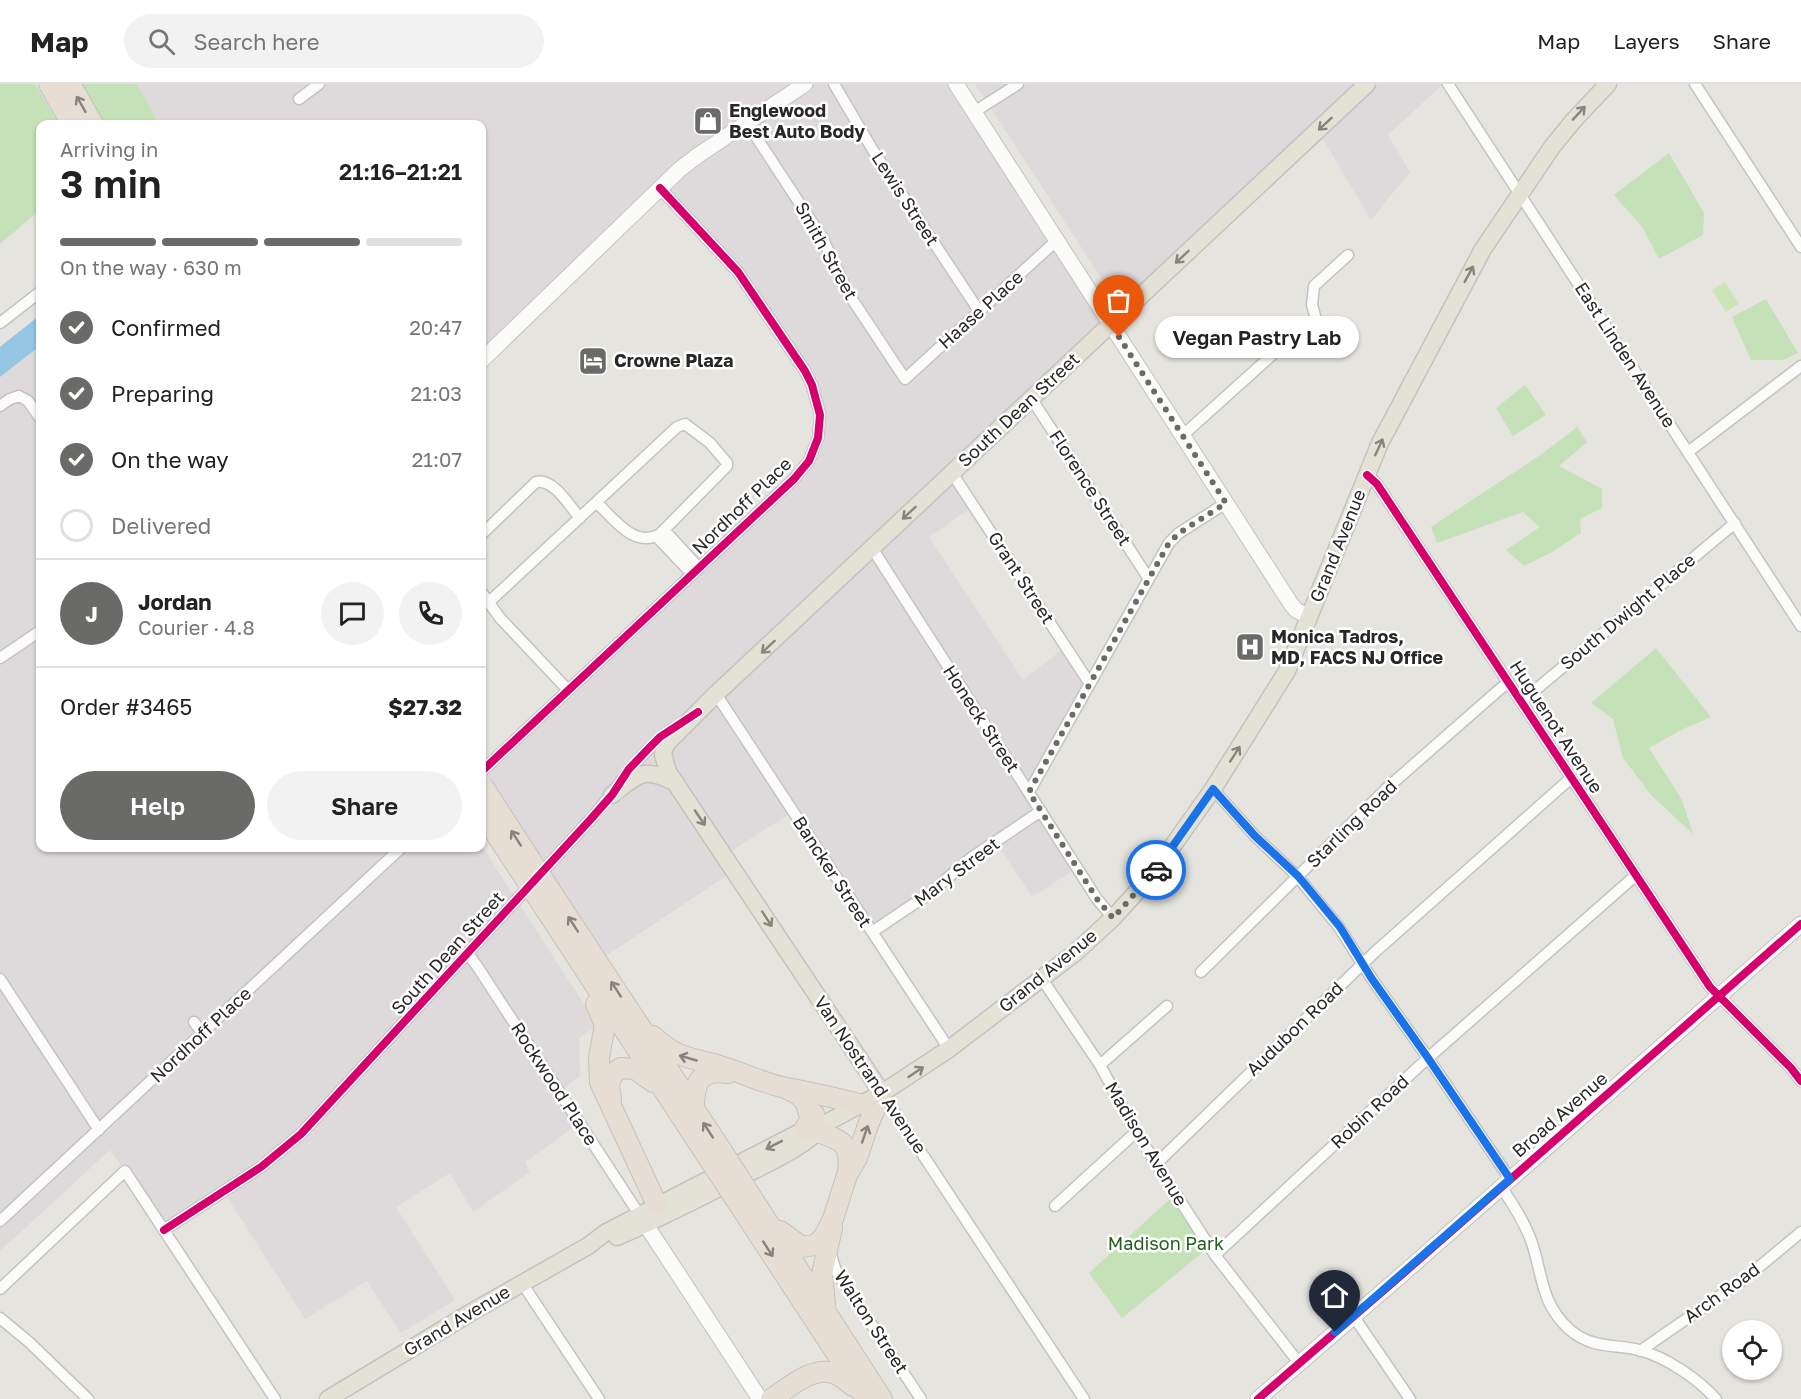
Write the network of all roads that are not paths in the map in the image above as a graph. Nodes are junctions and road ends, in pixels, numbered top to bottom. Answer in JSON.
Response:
{"nodes":[{"id":1,"x":49,"y":84,"type":"edge"},
{"id":2,"x":70,"y":84,"type":"edge"},
{"id":3,"x":319,"y":84,"type":"edge"},
{"id":4,"x":805,"y":84,"type":"edge"},
{"id":5,"x":834,"y":84,"type":"edge"},
{"id":6,"x":956,"y":84,"type":"edge"},
{"id":7,"x":1018,"y":84,"type":"edge"},
{"id":8,"x":1367,"y":84,"type":"edge"},
{"id":9,"x":1448,"y":84,"type":"edge"},
{"id":10,"x":1608,"y":84,"type":"edge"},
{"id":11,"x":1695,"y":84,"type":"edge"},
{"id":12,"x":299,"y":99,"type":"dead end"},
{"id":13,"x":974,"y":112,"type":"junction"},
{"id":14,"x":70,"y":120,"type":"edge"},
{"id":15,"x":91,"y":120,"type":"edge"},
{"id":16,"x":747,"y":123,"type":"junction"},
{"id":17,"x":660,"y":188,"type":"junction"},
{"id":18,"x":1520,"y":193,"type":"junction"},
{"id":19,"x":1060,"y":247,"type":"junction"},
{"id":20,"x":1801,"y":247,"type":"edge"},
{"id":21,"x":1348,"y":255,"type":"dead end"},
{"id":22,"x":36,"y":295,"type":"edge"},
{"id":23,"x":979,"y":311,"type":"junction"},
{"id":24,"x":1110,"y":323,"type":"junction"},
{"id":25,"x":0,"y":324,"type":"edge"},
{"id":26,"x":486,"y":356,"type":"edge"},
{"id":27,"x":1801,"y":366,"type":"edge"},
{"id":28,"x":905,"y":379,"type":"joint"},
{"id":29,"x":1031,"y":398,"type":"junction"},
{"id":30,"x":0,"y":406,"type":"edge"},
{"id":31,"x":36,"y":412,"type":"edge"},
{"id":32,"x":1182,"y":436,"type":"junction"},
{"id":33,"x":1688,"y":452,"type":"junction"},
{"id":34,"x":952,"y":473,"type":"junction"},
{"id":35,"x":1367,"y":475,"type":"junction"},
{"id":36,"x":597,"y":503,"type":"junction"},
{"id":37,"x":1226,"y":503,"type":"junction"},
{"id":38,"x":580,"y":518,"type":"junction"},
{"id":39,"x":1735,"y":523,"type":"junction"},
{"id":40,"x":486,"y":530,"type":"edge"},
{"id":41,"x":660,"y":533,"type":"junction"},
{"id":42,"x":872,"y":548,"type":"junction"},
{"id":43,"x":696,"y":571,"type":"junction"},
{"id":44,"x":1149,"y":579,"type":"junction"},
{"id":45,"x":486,"y":600,"type":"edge"},
{"id":46,"x":488,"y":603,"type":"junction"},
{"id":47,"x":1309,"y":617,"type":"junction"},
{"id":48,"x":1801,"y":626,"type":"edge"},
{"id":49,"x":36,"y":634,"type":"edge"},
{"id":50,"x":0,"y":658,"type":"edge"},
{"id":51,"x":1508,"y":682,"type":"junction"},
{"id":52,"x":1090,"y":684,"type":"junction"},
{"id":53,"x":568,"y":690,"type":"junction"},
{"id":54,"x":716,"y":694,"type":"junction"},
{"id":55,"x":1521,"y":702,"type":"junction"},
{"id":56,"x":698,"y":712,"type":"junction"},
{"id":57,"x":663,"y":750,"type":"joint"},
{"id":58,"x":486,"y":767,"type":"edge"},
{"id":59,"x":1571,"y":778,"type":"junction"},
{"id":60,"x":676,"y":783,"type":"junction"},
{"id":61,"x":1213,"y":789,"type":"junction"},
{"id":62,"x":486,"y":792,"type":"edge"},
{"id":63,"x":1029,"y":792,"type":"junction"},
{"id":64,"x":612,"y":795,"type":"junction"},
{"id":65,"x":1041,"y":811,"type":"junction"},
{"id":66,"x":486,"y":818,"type":"edge"},
{"id":67,"x":397,"y":852,"type":"edge"},
{"id":68,"x":1298,"y":876,"type":"junction"},
{"id":69,"x":1635,"y":876,"type":"junction"},
{"id":70,"x":543,"y":892,"type":"junction"},
{"id":71,"x":1113,"y":918,"type":"junction"},
{"id":72,"x":1801,"y":924,"type":"edge"},
{"id":73,"x":872,"y":932,"type":"junction"},
{"id":74,"x":468,"y":954,"type":"junction"},
{"id":75,"x":574,"y":954,"type":"junction"},
{"id":76,"x":1362,"y":964,"type":"junction"},
{"id":77,"x":1201,"y":972,"type":"dead end"},
{"id":78,"x":0,"y":979,"type":"edge"},
{"id":79,"x":1042,"y":979,"type":"junction"},
{"id":80,"x":1718,"y":996,"type":"junction"},
{"id":81,"x":1167,"y":1006,"type":"dead end"},
{"id":82,"x":635,"y":1019,"type":"junction"},
{"id":83,"x":194,"y":1022,"type":"dead end"},
{"id":84,"x":203,"y":1034,"type":"junction"},
{"id":85,"x":949,"y":1049,"type":"junction"},
{"id":86,"x":1428,"y":1058,"type":"junction"},
{"id":87,"x":1100,"y":1065,"type":"junction"},
{"id":88,"x":743,"y":1076,"type":"junction"},
{"id":89,"x":1801,"y":1081,"type":"edge"},
{"id":90,"x":782,"y":1086,"type":"junction"},
{"id":91,"x":662,"y":1088,"type":"junction"},
{"id":92,"x":882,"y":1093,"type":"junction"},
{"id":93,"x":612,"y":1104,"type":"junction"},
{"id":94,"x":859,"y":1104,"type":"junction"},
{"id":95,"x":694,"y":1108,"type":"junction"},
{"id":96,"x":817,"y":1128,"type":"junction"},
{"id":97,"x":99,"y":1130,"type":"junction"},
{"id":98,"x":1136,"y":1132,"type":"junction"},
{"id":99,"x":714,"y":1153,"type":"junction"},
{"id":100,"x":1156,"y":1164,"type":"junction"},
{"id":101,"x":847,"y":1174,"type":"junction"},
{"id":102,"x":1505,"y":1183,"type":"junction"},
{"id":103,"x":740,"y":1193,"type":"junction"},
{"id":104,"x":657,"y":1204,"type":"junction"},
{"id":105,"x":1055,"y":1206,"type":"dead end"},
{"id":106,"x":642,"y":1219,"type":"junction"},
{"id":107,"x":766,"y":1219,"type":"junction"},
{"id":108,"x":833,"y":1219,"type":"junction"},
{"id":109,"x":0,"y":1221,"type":"edge"},
{"id":110,"x":164,"y":1230,"type":"junction"},
{"id":111,"x":1801,"y":1232,"type":"edge"},
{"id":112,"x":830,"y":1242,"type":"junction"},
{"id":113,"x":1215,"y":1255,"type":"junction"},
{"id":114,"x":522,"y":1283,"type":"junction"},
{"id":115,"x":0,"y":1289,"type":"edge"},
{"id":116,"x":825,"y":1309,"type":"junction"},
{"id":117,"x":1354,"y":1317,"type":"junction"},
{"id":118,"x":0,"y":1318,"type":"edge"},
{"id":119,"x":824,"y":1335,"type":"junction"},
{"id":120,"x":1640,"y":1351,"type":"junction"},
{"id":121,"x":1299,"y":1363,"type":"junction"},
{"id":122,"x":803,"y":1379,"type":"junction"},
{"id":123,"x":864,"y":1396,"type":"edge"},
{"id":124,"x":88,"y":1399,"type":"edge"},
{"id":125,"x":275,"y":1399,"type":"edge"},
{"id":126,"x":328,"y":1399,"type":"edge"},
{"id":127,"x":598,"y":1399,"type":"edge"},
{"id":128,"x":760,"y":1399,"type":"edge"},
{"id":129,"x":771,"y":1399,"type":"edge"},
{"id":130,"x":882,"y":1399,"type":"edge"},
{"id":131,"x":921,"y":1399,"type":"edge"},
{"id":132,"x":1084,"y":1399,"type":"edge"},
{"id":133,"x":1258,"y":1399,"type":"edge"},
{"id":134,"x":1410,"y":1399,"type":"edge"},
{"id":135,"x":1716,"y":1399,"type":"edge"}],
"edges":[{"from":1,"to":14,"type":"highway"},
{"from":15,"to":2,"type":"highway","one_way":true},
{"from":3,"to":12,"type":"street"},
{"from":4,"to":16,"type":"street"},
{"from":5,"to":23,"type":"street","name":"Lewis Street"},
{"from":6,"to":13,"type":"street"},
{"from":7,"to":13,"type":"street"},
{"from":8,"to":24,"type":"main road","name":"South Dean Street","one_way":true},
{"from":9,"to":18,"type":"street","name":"East Linden Avenue"},
{"from":18,"to":10,"type":"main road","name":"Grand Avenue","one_way":true},
{"from":11,"to":20,"type":"street"},
{"from":13,"to":19,"type":"street"},
{"from":16,"to":17,"type":"street"},
{"from":16,"to":28,"type":"street","name":"Smith Street"},
{"from":17,"to":26,"type":"street"},
{"from":17,"to":43,"type":"street","name":"Nordhoff Place"},
{"from":18,"to":33,"type":"street","name":"East Linden Avenue"},
{"from":35,"to":18,"type":"main road","name":"Grand Avenue","one_way":true},
{"from":19,"to":23,"type":"street","name":"Haase Place"},
{"from":19,"to":24,"type":"street"},
{"from":21,"to":32,"type":"street"},
{"from":22,"to":25,"type":"street"},
{"from":23,"to":28,"type":"street","name":"Haase Place"},
{"from":24,"to":29,"type":"main road","name":"South Dean Street"},
{"from":24,"to":32,"type":"street"},
{"from":27,"to":33,"type":"street"},
{"from":29,"to":34,"type":"main road","name":"South Dean Street"},
{"from":29,"to":44,"type":"street","name":"Florence Street"},
{"from":30,"to":31,"type":"street"},
{"from":32,"to":37,"type":"street"},
{"from":33,"to":39,"type":"street","name":"East Linden Avenue"},
{"from":34,"to":42,"type":"main road","name":"South Dean Street","one_way":true},
{"from":34,"to":52,"type":"street","name":"Grant Street"},
{"from":35,"to":47,"type":"main road","name":"Grand Avenue"},
{"from":35,"to":51,"type":"street","name":"Huguenot Avenue"},
{"from":36,"to":38,"type":"street"},
{"from":36,"to":41,"type":"street"},
{"from":36,"to":41,"type":"street"},
{"from":37,"to":44,"type":"street"},
{"from":37,"to":47,"type":"street"},
{"from":38,"to":40,"type":"street"},
{"from":38,"to":46,"type":"street"},
{"from":39,"to":48,"type":"street","name":"East Linden Avenue"},
{"from":39,"to":55,"type":"street","name":"South Dwight Place"},
{"from":41,"to":43,"type":"street"},
{"from":42,"to":54,"type":"main road","name":"South Dean Street","one_way":true},
{"from":42,"to":63,"type":"street","name":"Honeck Street"},
{"from":43,"to":53,"type":"street","name":"Nordhoff Place"},
{"from":44,"to":52,"type":"street"},
{"from":45,"to":46,"type":"street"},
{"from":46,"to":53,"type":"street"},
{"from":61,"to":47,"type":"main road","name":"Grand Avenue","one_way":true},
{"from":49,"to":50,"type":"street"},
{"from":51,"to":55,"type":"street","name":"Huguenot Avenue"},
{"from":51,"to":68,"type":"street","name":"Starling Road"},
{"from":52,"to":63,"type":"street"},
{"from":53,"to":58,"type":"street","name":"Nordhoff Place"},
{"from":54,"to":56,"type":"main road","name":"South Dean Street"},
{"from":54,"to":73,"type":"street","name":"Bancker Street"},
{"from":55,"to":59,"type":"street","name":"Huguenot Avenue"},
{"from":56,"to":57,"type":"main road","name":"South Dean Street"},
{"from":56,"to":64,"type":"street","name":"South Dean Street"},
{"from":57,"to":60,"type":"main road","name":"Van Nostrand Avenue"},
{"from":59,"to":69,"type":"street","name":"Huguenot Avenue"},
{"from":59,"to":76,"type":"street","name":"Audubon Road"},
{"from":60,"to":64,"type":"main road"},
{"from":60,"to":92,"type":"main road","name":"Van Nostrand Avenue","one_way":true},
{"from":61,"to":68,"type":"street"},
{"from":61,"to":71,"type":"main road","name":"Grand Avenue"},
{"from":70,"to":62,"type":"highway","one_way":true,"bridge":true},
{"from":63,"to":65,"type":"street","name":"Honeck Street"},
{"from":64,"to":74,"type":"street","name":"South Dean Street"},
{"from":65,"to":71,"type":"street","name":"Honeck Street"},
{"from":65,"to":73,"type":"street","name":"Mary Street"},
{"from":66,"to":70,"type":"highway","bridge":true},
{"from":67,"to":84,"type":"street","name":"Nordhoff Place"},
{"from":68,"to":76,"type":"street"},
{"from":68,"to":77,"type":"street","name":"Starling Road"},
{"from":69,"to":80,"type":"street","name":"Huguenot Avenue"},
{"from":69,"to":86,"type":"street","name":"Robin Road"},
{"from":70,"to":75,"type":"highway"},
{"from":82,"to":70,"type":"highway","one_way":true},
{"from":71,"to":79,"type":"main road","name":"Grand Avenue"},
{"from":72,"to":80,"type":"street","name":"Broad Avenue"},
{"from":73,"to":85,"type":"street","name":"Bancker Street"},
{"from":74,"to":106,"type":"street","name":"Rockwood Place"},
{"from":74,"to":110,"type":"street","name":"South Dean Street"},
{"from":75,"to":91,"type":"highway"},
{"from":75,"to":93,"type":"highway"},
{"from":76,"to":86,"type":"street"},
{"from":76,"to":100,"type":"street","name":"Audubon Road"},
{"from":78,"to":97,"type":"street"},
{"from":79,"to":85,"type":"main road","name":"Grand Avenue"},
{"from":79,"to":87,"type":"street","name":"Madison Avenue"},
{"from":80,"to":89,"type":"street","name":"Huguenot Avenue"},
{"from":80,"to":102,"type":"street","name":"Broad Avenue"},
{"from":81,"to":87,"type":"street"},
{"from":88,"to":82,"type":"highway","one_way":true},
{"from":82,"to":95,"type":"highway"},
{"from":83,"to":84,"type":"street"},
{"from":84,"to":97,"type":"street","name":"Nordhoff Place"},
{"from":92,"to":85,"type":"main road","name":"Grand Avenue","one_way":true},
{"from":86,"to":102,"type":"street"},
{"from":86,"to":113,"type":"street","name":"Robin Road"},
{"from":87,"to":98,"type":"street","name":"Madison Avenue"},
{"from":88,"to":90,"type":"highway"},
{"from":88,"to":95,"type":"highway"},
{"from":90,"to":94,"type":"highway"},
{"from":90,"to":96,"type":"highway"},
{"from":91,"to":93,"type":"highway"},
{"from":91,"to":99,"type":"highway"},
{"from":92,"to":94,"type":"main road","name":"Grand Avenue"},
{"from":101,"to":92,"type":"highway","one_way":true},
{"from":92,"to":132,"type":"street","name":"Van Nostrand Avenue"},
{"from":93,"to":104,"type":"highway"},
{"from":94,"to":96,"type":"main road","name":"Grand Avenue"},
{"from":99,"to":95,"type":"highway","one_way":true},
{"from":96,"to":101,"type":"highway"},
{"from":96,"to":104,"type":"main road","name":"Grand Avenue","one_way":true},
{"from":96,"to":106,"type":"main road","name":"Grand Avenue"},
{"from":97,"to":109,"type":"street","name":"Nordhoff Place"},
{"from":98,"to":100,"type":"street","name":"Madison Avenue"},
{"from":98,"to":105,"type":"street"},
{"from":99,"to":103,"type":"highway","bridge":true},
{"from":100,"to":113,"type":"street","name":"Madison Avenue"},
{"from":101,"to":108,"type":"highway"},
{"from":102,"to":117,"type":"street","name":"Broad Avenue"},
{"from":102,"to":120,"type":"street"},
{"from":103,"to":107,"type":"highway"},
{"from":103,"to":119,"type":"highway","one_way":true},
{"from":104,"to":106,"type":"main road","name":"Grand Avenue"},
{"from":106,"to":114,"type":"main road","name":"Grand Avenue"},
{"from":106,"to":128,"type":"street","name":"Rockwood Place"},
{"from":107,"to":108,"type":"highway"},
{"from":107,"to":116,"type":"highway"},
{"from":108,"to":112,"type":"highway"},
{"from":110,"to":115,"type":"street"},
{"from":110,"to":125,"type":"street"},
{"from":111,"to":120,"type":"street","name":"Arch Road"},
{"from":112,"to":116,"type":"highway"},
{"from":112,"to":131,"type":"street","name":"Walton Street"},
{"from":113,"to":121,"type":"street","name":"Madison Avenue"},
{"from":114,"to":126,"type":"main road","name":"Grand Avenue"},
{"from":114,"to":127,"type":"street"},
{"from":116,"to":130,"type":"highway"},
{"from":117,"to":121,"type":"street","name":"Broad Avenue"},
{"from":117,"to":134,"type":"street"},
{"from":118,"to":124,"type":"street"},
{"from":119,"to":122,"type":"highway"},
{"from":119,"to":123,"type":"highway"},
{"from":120,"to":135,"type":"street"},
{"from":121,"to":133,"type":"street","name":"Broad Avenue"},
{"from":122,"to":123,"type":"highway"},
{"from":122,"to":129,"type":"highway"}]}
